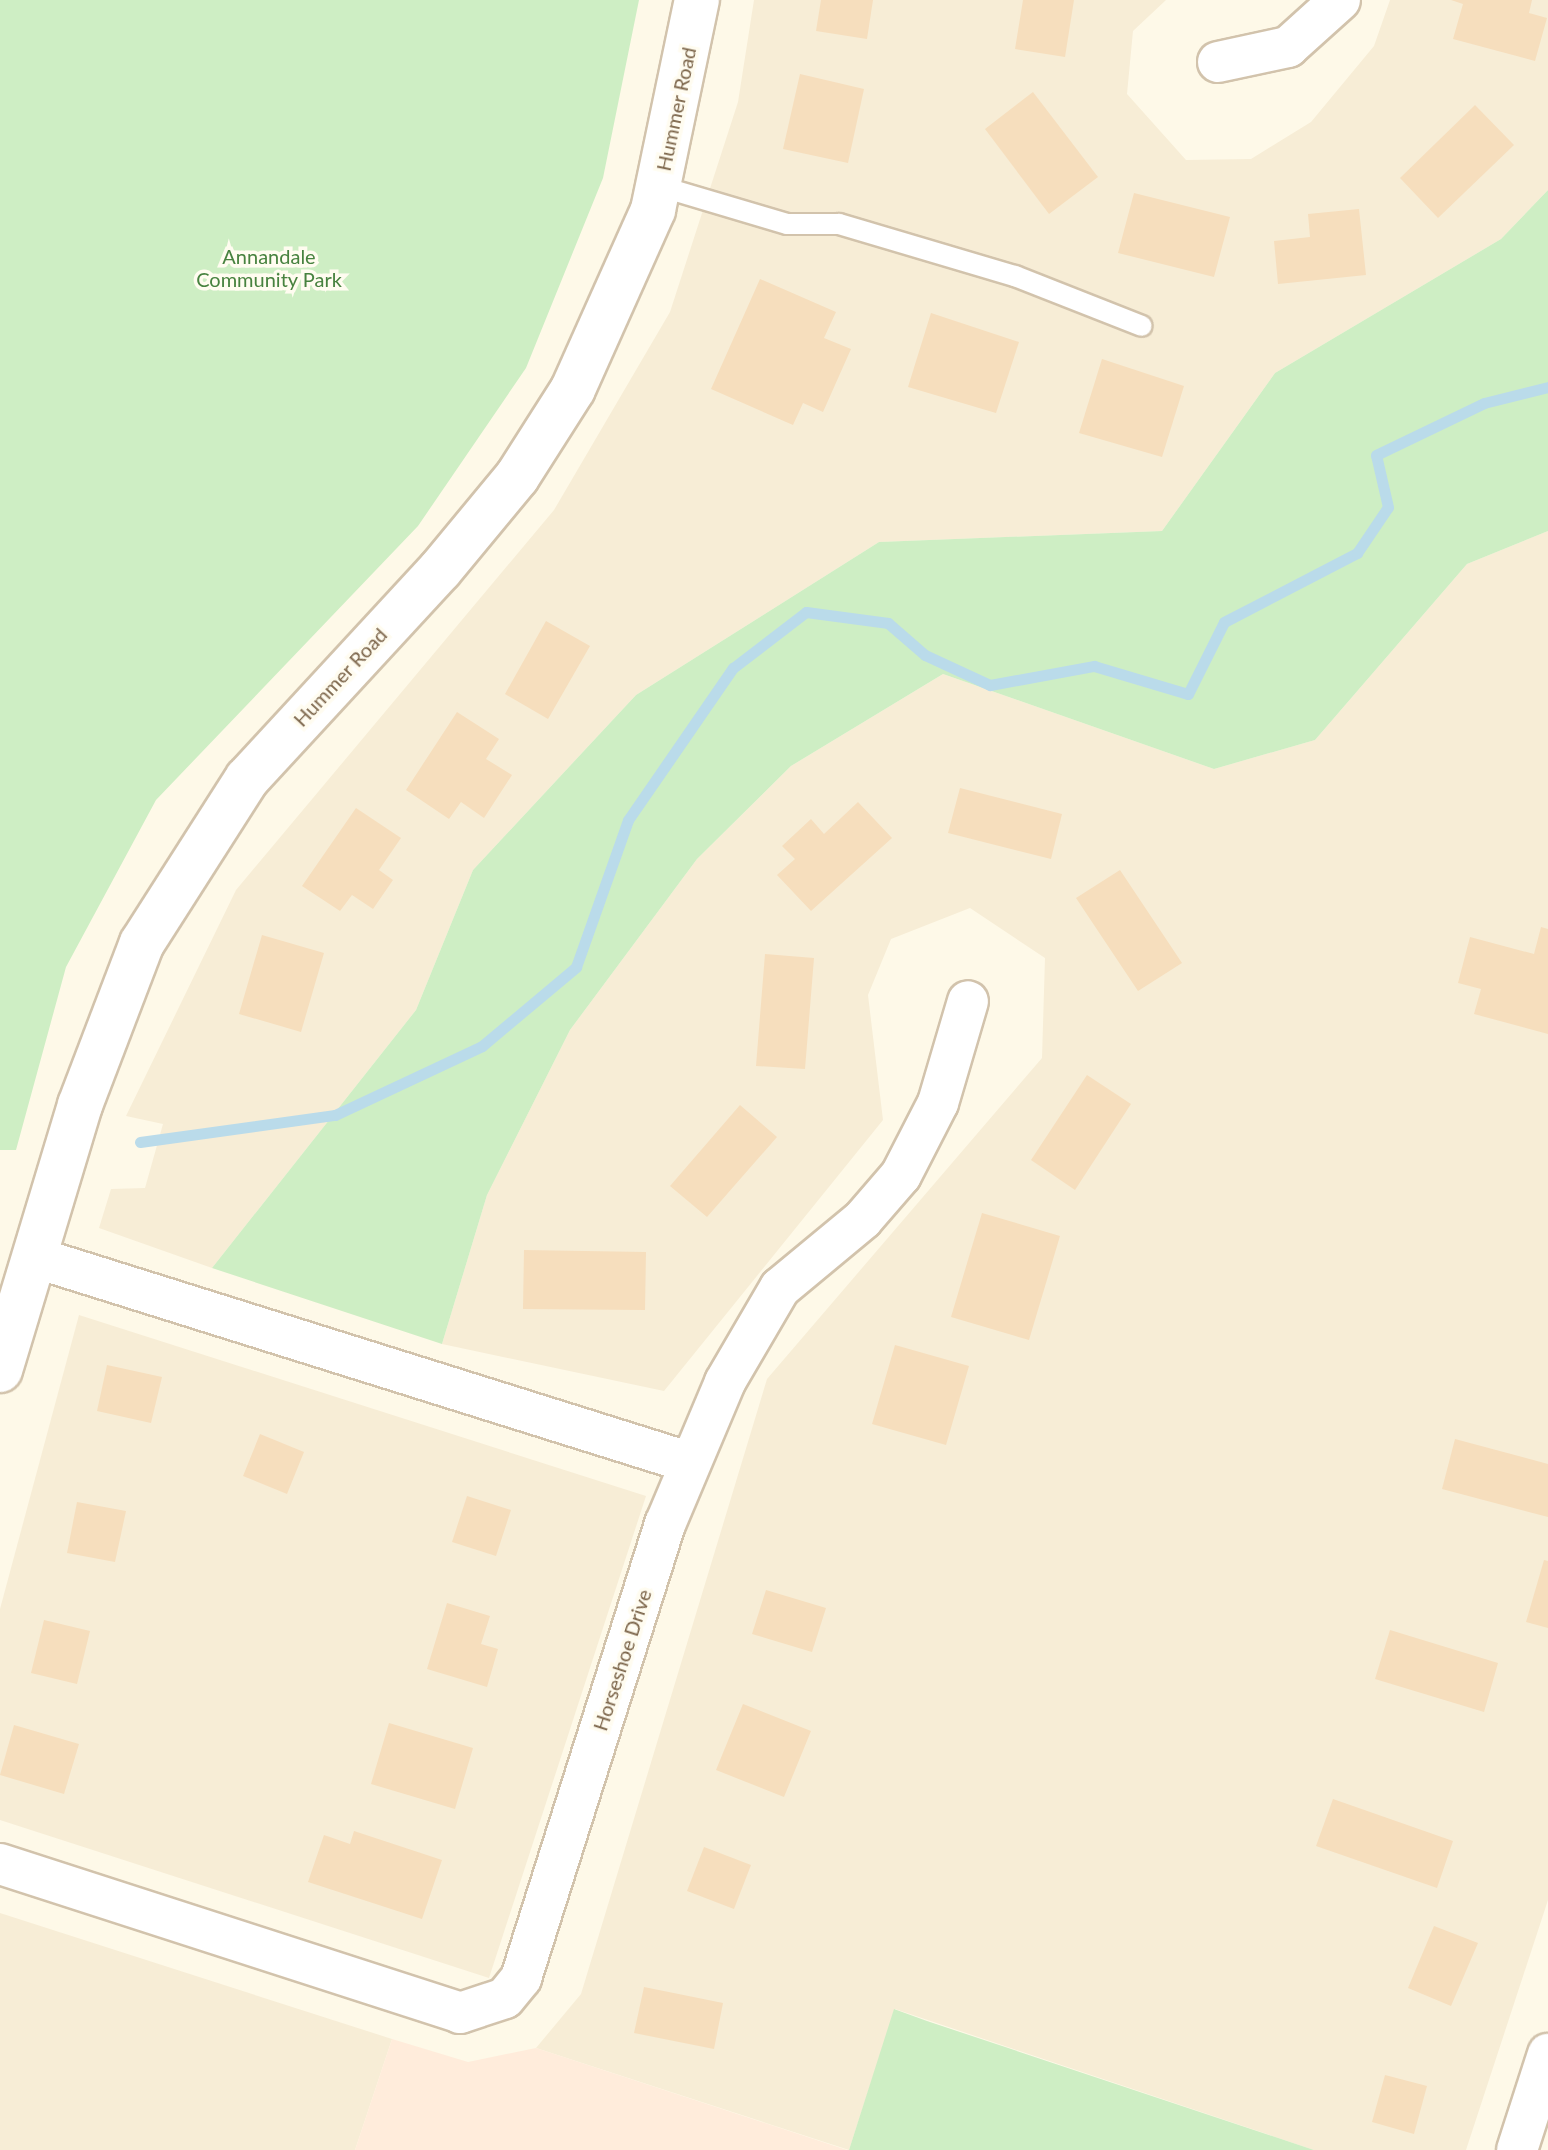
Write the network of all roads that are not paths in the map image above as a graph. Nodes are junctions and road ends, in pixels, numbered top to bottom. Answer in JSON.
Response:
{"nodes":[{"id":1,"x":697,"y":0,"type":"edge"},
{"id":2,"x":1340,"y":0,"type":"edge"},
{"id":3,"x":1218,"y":62,"type":"dead end"},
{"id":4,"x":659,"y":186,"type":"junction"},
{"id":5,"x":1142,"y":326,"type":"dead end"},
{"id":6,"x":968,"y":1001,"type":"dead end"},
{"id":7,"x":37,"y":1258,"type":"junction"},
{"id":8,"x":0,"y":1370,"type":"edge"},
{"id":9,"x":688,"y":1462,"type":"junction"},
{"id":10,"x":0,"y":1864,"type":"edge"},
{"id":11,"x":1548,"y":2054,"type":"edge"},
{"id":12,"x":1517,"y":2150,"type":"edge"}],
"edges":[{"from":1,"to":4,"type":"main road","name":"Hummer Road"},
{"from":2,"to":3,"type":"street"},
{"from":4,"to":5,"type":"lane"},
{"from":4,"to":7,"type":"main road","name":"Hummer Road"},
{"from":6,"to":9,"type":"street","name":"Horseshoe Drive"},
{"from":7,"to":8,"type":"main road","name":"Hummer Road"},
{"from":7,"to":9,"type":"street"},
{"from":9,"to":10,"type":"street","name":"Horseshoe Drive"},
{"from":11,"to":12,"type":"street"}]}
